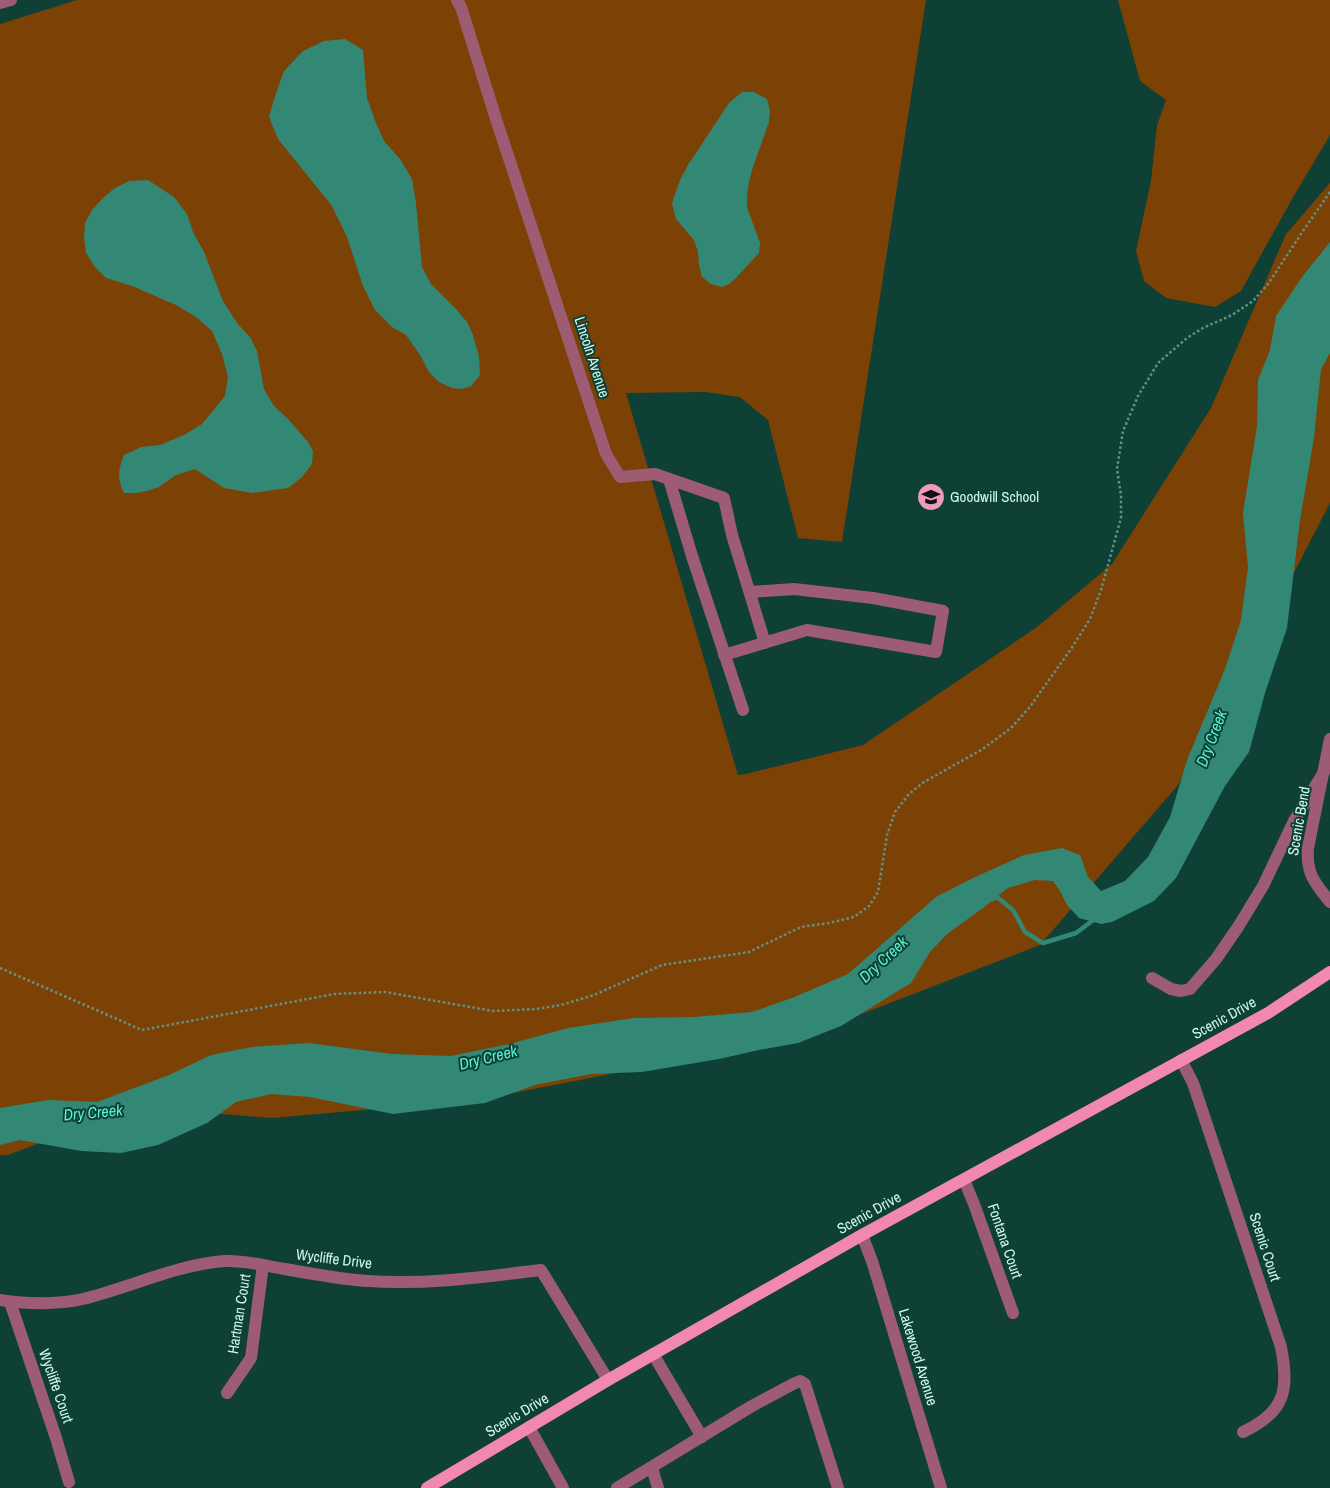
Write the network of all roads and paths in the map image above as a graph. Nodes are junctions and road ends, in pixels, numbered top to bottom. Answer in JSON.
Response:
{"nodes":[{"id":1,"x":11,"y":0,"type":"edge"},
{"id":2,"x":457,"y":0,"type":"edge"},
{"id":3,"x":0,"y":4,"type":"edge"},
{"id":4,"x":1330,"y":192,"type":"edge"},
{"id":5,"x":669,"y":479,"type":"junction"},
{"id":6,"x":750,"y":592,"type":"junction"},
{"id":7,"x":765,"y":642,"type":"junction"},
{"id":8,"x":724,"y":655,"type":"junction"},
{"id":9,"x":742,"y":710,"type":"dead end"},
{"id":10,"x":1330,"y":739,"type":"edge"},
{"id":11,"x":1324,"y":772,"type":"junction"},
{"id":12,"x":1330,"y":902,"type":"edge"},
{"id":13,"x":0,"y":968,"type":"edge"},
{"id":14,"x":1330,"y":972,"type":"edge"},
{"id":15,"x":1152,"y":978,"type":"dead end"},
{"id":16,"x":1181,"y":1060,"type":"junction"},
{"id":17,"x":964,"y":1180,"type":"junction"},
{"id":18,"x":862,"y":1235,"type":"junction"},
{"id":19,"x":263,"y":1265,"type":"junction"},
{"id":20,"x":5,"y":1301,"type":"edge"},
{"id":21,"x":1013,"y":1313,"type":"dead end"},
{"id":22,"x":652,"y":1354,"type":"junction"},
{"id":23,"x":608,"y":1380,"type":"junction"},
{"id":24,"x":227,"y":1392,"type":"dead end"},
{"id":25,"x":529,"y":1427,"type":"junction"},
{"id":26,"x":1244,"y":1432,"type":"dead end"},
{"id":27,"x":702,"y":1437,"type":"junction"},
{"id":28,"x":652,"y":1468,"type":"junction"},
{"id":29,"x":69,"y":1482,"type":"dead end"},
{"id":30,"x":427,"y":1488,"type":"edge"},
{"id":31,"x":563,"y":1488,"type":"edge"},
{"id":32,"x":617,"y":1488,"type":"edge"},
{"id":33,"x":658,"y":1488,"type":"edge"},
{"id":34,"x":838,"y":1488,"type":"edge"},
{"id":35,"x":941,"y":1488,"type":"edge"}],
"edges":[{"from":1,"to":3,"type":"street"},
{"from":2,"to":5,"type":"street","name":"Lincoln Avenue"},
{"from":4,"to":13,"type":"path"},
{"from":5,"to":6,"type":"street","name":"Lincoln Avenue"},
{"from":5,"to":8,"type":"street"},
{"from":6,"to":7,"type":"street","name":"Lincoln Avenue"},
{"from":6,"to":7,"type":"street"},
{"from":7,"to":8,"type":"street"},
{"from":8,"to":9,"type":"street"},
{"from":10,"to":11,"type":"street","name":"Scenic Bend"},
{"from":11,"to":12,"type":"street","name":"Scenic Bend"},
{"from":11,"to":15,"type":"street"},
{"from":14,"to":16,"type":"main road","name":"Scenic Drive"},
{"from":16,"to":17,"type":"main road","name":"Scenic Drive"},
{"from":16,"to":26,"type":"street","name":"Scenic Court"},
{"from":17,"to":18,"type":"main road","name":"Scenic Drive"},
{"from":17,"to":21,"type":"street","name":"Fontana Court"},
{"from":18,"to":22,"type":"main road","name":"Scenic Drive"},
{"from":18,"to":35,"type":"street","name":"Lakewood Avenue"},
{"from":19,"to":20,"type":"street","name":"Wycliffe Drive"},
{"from":19,"to":23,"type":"street","name":"Wycliffe Drive"},
{"from":19,"to":24,"type":"street","name":"Hartman Court"},
{"from":20,"to":29,"type":"street","name":"Wycliffe Court"},
{"from":22,"to":23,"type":"main road","name":"Scenic Drive"},
{"from":22,"to":27,"type":"street"},
{"from":23,"to":25,"type":"main road","name":"Scenic Drive"},
{"from":25,"to":30,"type":"main road","name":"Scenic Drive"},
{"from":25,"to":31,"type":"street"},
{"from":27,"to":28,"type":"street"},
{"from":27,"to":34,"type":"street"},
{"from":28,"to":32,"type":"street"},
{"from":28,"to":33,"type":"street"}]}
